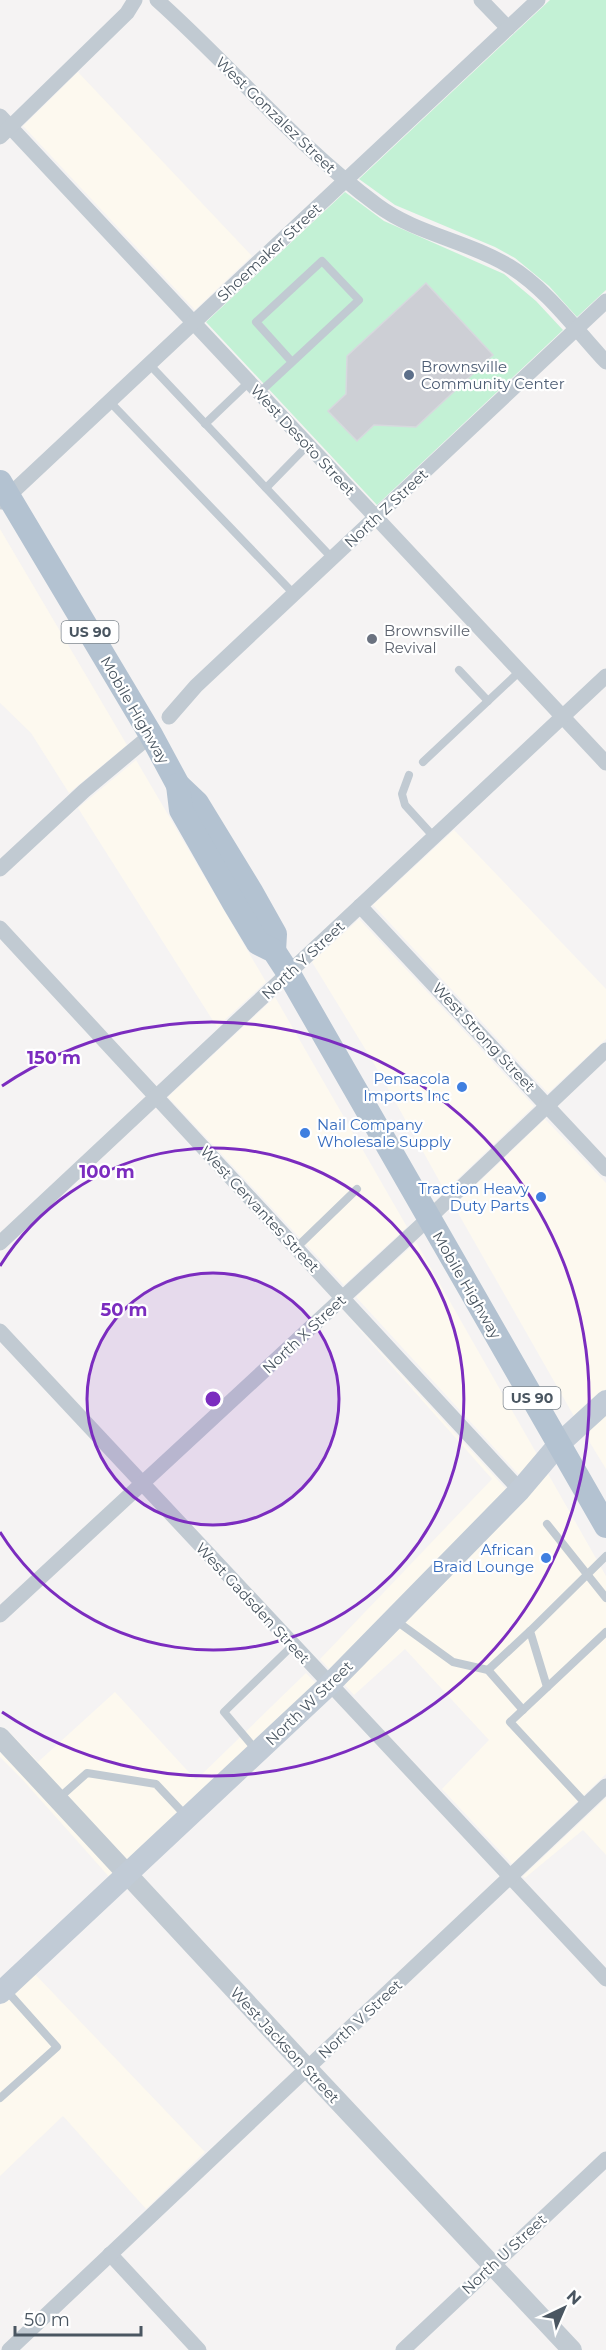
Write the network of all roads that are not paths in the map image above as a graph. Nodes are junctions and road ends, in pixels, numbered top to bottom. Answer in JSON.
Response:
{"nodes":[{"id":1,"x":135,"y":0,"type":"edge"},
{"id":2,"x":157,"y":0,"type":"edge"},
{"id":3,"x":481,"y":0,"type":"edge"},
{"id":4,"x":538,"y":0,"type":"edge"},
{"id":5,"x":508,"y":28,"type":"junction"},
{"id":6,"x":3,"y":127,"type":"edge"},
{"id":7,"x":345,"y":180,"type":"junction"},
{"id":8,"x":606,"y":301,"type":"edge"},
{"id":9,"x":194,"y":322,"type":"junction"},
{"id":10,"x":575,"y":330,"type":"junction"},
{"id":11,"x":292,"y":362,"type":"junction"},
{"id":12,"x":606,"y":362,"type":"edge"},
{"id":13,"x":149,"y":364,"type":"junction"},
{"id":14,"x":254,"y":388,"type":"junction"},
{"id":15,"x":109,"y":401,"type":"junction"},
{"id":16,"x":205,"y":424,"type":"junction"},
{"id":17,"x":308,"y":445,"type":"junction"},
{"id":18,"x":266,"y":488,"type":"junction"},
{"id":19,"x":3,"y":494,"type":"edge"},
{"id":20,"x":375,"y":518,"type":"junction"},
{"id":21,"x":332,"y":558,"type":"junction"},
{"id":22,"x":294,"y":594,"type":"junction"},
{"id":23,"x":459,"y":670,"type":"dead end"},
{"id":24,"x":520,"y":671,"type":"junction"},
{"id":25,"x":606,"y":676,"type":"edge"},
{"id":26,"x":488,"y":701,"type":"junction"},
{"id":27,"x":169,"y":717,"type":"dead end"},
{"id":28,"x":562,"y":717,"type":"junction"},
{"id":29,"x":151,"y":735,"type":"junction"},
{"id":30,"x":423,"y":762,"type":"dead end"},
{"id":31,"x":606,"y":764,"type":"edge"},
{"id":32,"x":409,"y":775,"type":"dead end"},
{"id":33,"x":434,"y":837,"type":"junction"},
{"id":34,"x":0,"y":869,"type":"edge"},
{"id":35,"x":360,"y":906,"type":"junction"},
{"id":36,"x":0,"y":928,"type":"edge"},
{"id":37,"x":289,"y":974,"type":"junction"},
{"id":38,"x":606,"y":1050,"type":"edge"},
{"id":39,"x":155,"y":1097,"type":"junction"},
{"id":40,"x":547,"y":1106,"type":"junction"},
{"id":41,"x":606,"y":1169,"type":"edge"},
{"id":42,"x":357,"y":1189,"type":"dead end"},
{"id":43,"x":429,"y":1218,"type":"junction"},
{"id":44,"x":0,"y":1244,"type":"edge"},
{"id":45,"x":296,"y":1248,"type":"junction"},
{"id":46,"x":343,"y":1298,"type":"junction"},
{"id":47,"x":0,"y":1331,"type":"edge"},
{"id":48,"x":606,"y":1401,"type":"edge"},
{"id":49,"x":559,"y":1444,"type":"junction"},
{"id":50,"x":142,"y":1484,"type":"junction"},
{"id":51,"x":520,"y":1490,"type":"junction"},
{"id":52,"x":548,"y":1524,"type":"dead end"},
{"id":53,"x":606,"y":1526,"type":"edge"},
{"id":54,"x":606,"y":1556,"type":"edge"},
{"id":55,"x":588,"y":1575,"type":"junction"},
{"id":56,"x":606,"y":1598,"type":"edge"},
{"id":57,"x":0,"y":1615,"type":"edge"},
{"id":58,"x":394,"y":1619,"type":"junction"},
{"id":59,"x":530,"y":1631,"type":"junction"},
{"id":60,"x":606,"y":1632,"type":"edge"},
{"id":61,"x":293,"y":1645,"type":"junction"},
{"id":62,"x":488,"y":1670,"type":"junction"},
{"id":63,"x":330,"y":1684,"type":"junction"},
{"id":64,"x":546,"y":1687,"type":"junction"},
{"id":65,"x":523,"y":1710,"type":"junction"},
{"id":66,"x":0,"y":1737,"type":"edge"},
{"id":67,"x":258,"y":1752,"type":"junction"},
{"id":68,"x":606,"y":1786,"type":"edge"},
{"id":69,"x":58,"y":1799,"type":"junction"},
{"id":70,"x":586,"y":1804,"type":"junction"},
{"id":71,"x":188,"y":1818,"type":"junction"},
{"id":72,"x":128,"y":1875,"type":"junction"},
{"id":73,"x":510,"y":1877,"type":"junction"},
{"id":74,"x":606,"y":1979,"type":"edge"},
{"id":75,"x":2,"y":1991,"type":"edge"},
{"id":76,"x":307,"y":2068,"type":"junction"},
{"id":77,"x":0,"y":2098,"type":"edge"},
{"id":78,"x":606,"y":2159,"type":"edge"},
{"id":79,"x":110,"y":2254,"type":"junction"},
{"id":80,"x":492,"y":2265,"type":"junction"},
{"id":81,"x":9,"y":2350,"type":"edge"},
{"id":82,"x":199,"y":2350,"type":"edge"},
{"id":83,"x":403,"y":2350,"type":"edge"},
{"id":84,"x":572,"y":2350,"type":"edge"}],
"edges":[{"from":1,"to":6,"type":"street"},
{"from":2,"to":7,"type":"street","name":"West Gonzalez Street"},
{"from":3,"to":5,"type":"street"},
{"from":4,"to":5,"type":"street","name":"Shoemaker Street"},
{"from":5,"to":7,"type":"street","name":"Shoemaker Street"},
{"from":6,"to":9,"type":"street","name":"West Desoto Street"},
{"from":7,"to":9,"type":"street","name":"Shoemaker Street"},
{"from":7,"to":10,"type":"street","name":"West Gonzalez Street"},
{"from":8,"to":10,"type":"street","name":"North Z Street"},
{"from":9,"to":13,"type":"street","name":"Shoemaker Street"},
{"from":9,"to":14,"type":"street","name":"West Desoto Street"},
{"from":10,"to":12,"type":"street","name":"West Gonzalez Street"},
{"from":10,"to":20,"type":"street","name":"North Z Street"},
{"from":11,"to":11,"type":"lane"},
{"from":11,"to":14,"type":"lane"},
{"from":13,"to":15,"type":"street","name":"Shoemaker Street"},
{"from":13,"to":16,"type":"lane"},
{"from":14,"to":16,"type":"lane"},
{"from":14,"to":17,"type":"street","name":"West Desoto Street"},
{"from":15,"to":19,"type":"street","name":"Shoemaker Street"},
{"from":15,"to":22,"type":"lane"},
{"from":16,"to":18,"type":"lane"},
{"from":17,"to":18,"type":"lane"},
{"from":17,"to":20,"type":"street","name":"West Desoto Street"},
{"from":18,"to":21,"type":"lane"},
{"from":19,"to":29,"type":"main road","name":"Mobile Highway","number":"US 90"},
{"from":20,"to":21,"type":"street","name":"North Z Street"},
{"from":20,"to":24,"type":"street","name":"West Desoto Street"},
{"from":21,"to":22,"type":"street","name":"North Z Street"},
{"from":22,"to":27,"type":"street","name":"North Z Street"},
{"from":23,"to":26,"type":"lane"},
{"from":24,"to":26,"type":"lane"},
{"from":24,"to":28,"type":"street","name":"West Desoto Street"},
{"from":25,"to":28,"type":"street","name":"North Y Street"},
{"from":26,"to":30,"type":"lane"},
{"from":28,"to":31,"type":"street","name":"West Desoto Street"},
{"from":28,"to":33,"type":"street","name":"North Y Street"},
{"from":29,"to":34,"type":"street"},
{"from":29,"to":37,"type":"main road","name":"Mobile Highway","number":"US 90"},
{"from":32,"to":33,"type":"lane"},
{"from":33,"to":35,"type":"street","name":"North Y Street"},
{"from":35,"to":37,"type":"street","name":"North Y Street"},
{"from":35,"to":40,"type":"street","name":"West Strong Street"},
{"from":36,"to":39,"type":"street","name":"West Cervantes Street"},
{"from":37,"to":39,"type":"street","name":"North Y Street"},
{"from":37,"to":43,"type":"main road","name":"Mobile Highway","number":"US 90"},
{"from":38,"to":40,"type":"street","name":"North X Street"},
{"from":39,"to":44,"type":"street","name":"North Y Street"},
{"from":39,"to":45,"type":"street","name":"West Cervantes Street"},
{"from":40,"to":41,"type":"street","name":"West Strong Street"},
{"from":40,"to":43,"type":"street","name":"North X Street"},
{"from":42,"to":45,"type":"lane"},
{"from":43,"to":46,"type":"street","name":"North X Street"},
{"from":43,"to":49,"type":"main road","name":"Mobile Highway","number":"US 90"},
{"from":45,"to":46,"type":"street","name":"West Cervantes Street"},
{"from":46,"to":50,"type":"street","name":"North X Street"},
{"from":46,"to":51,"type":"street","name":"West Cervantes Street"},
{"from":47,"to":50,"type":"street","name":"West Gadsden Street"},
{"from":48,"to":49,"type":"main road","name":"North W Street"},
{"from":49,"to":51,"type":"main road","name":"North W Street"},
{"from":49,"to":53,"type":"main road","name":"Mobile Highway","number":"US 90"},
{"from":50,"to":57,"type":"street","name":"North X Street"},
{"from":50,"to":61,"type":"street","name":"West Gadsden Street"},
{"from":51,"to":58,"type":"main road","name":"North W Street"},
{"from":52,"to":55,"type":"lane"},
{"from":54,"to":55,"type":"lane"},
{"from":55,"to":56,"type":"lane"},
{"from":55,"to":59,"type":"lane"},
{"from":58,"to":62,"type":"lane"},
{"from":58,"to":63,"type":"main road","name":"North W Street"},
{"from":59,"to":62,"type":"lane"},
{"from":59,"to":64,"type":"lane"},
{"from":60,"to":64,"type":"lane"},
{"from":61,"to":63,"type":"street","name":"West Gadsden Street"},
{"from":61,"to":67,"type":"lane"},
{"from":62,"to":65,"type":"lane"},
{"from":63,"to":67,"type":"main road","name":"North W Street"},
{"from":63,"to":73,"type":"street","name":"West Gadsden Street"},
{"from":64,"to":65,"type":"lane"},
{"from":65,"to":70,"type":"lane"},
{"from":66,"to":69,"type":"street","name":"West Jackson Street"},
{"from":67,"to":71,"type":"main road","name":"North W Street"},
{"from":68,"to":70,"type":"street","name":"North V Street"},
{"from":69,"to":71,"type":"lane"},
{"from":69,"to":72,"type":"street","name":"West Jackson Street"},
{"from":70,"to":73,"type":"street","name":"North V Street"},
{"from":71,"to":72,"type":"main road","name":"North W Street"},
{"from":72,"to":75,"type":"main road","name":"North W Street"},
{"from":72,"to":76,"type":"street","name":"West Jackson Street"},
{"from":73,"to":74,"type":"street","name":"West Gadsden Street"},
{"from":73,"to":76,"type":"street","name":"North V Street"},
{"from":75,"to":77,"type":"lane"},
{"from":76,"to":79,"type":"street","name":"North V Street"},
{"from":76,"to":80,"type":"street","name":"West Jackson Street"},
{"from":78,"to":80,"type":"street","name":"North U Street"},
{"from":79,"to":81,"type":"street","name":"North V Street"},
{"from":79,"to":82,"type":"street"},
{"from":80,"to":83,"type":"street","name":"North U Street"},
{"from":80,"to":84,"type":"street","name":"West Jackson Street"}]}
